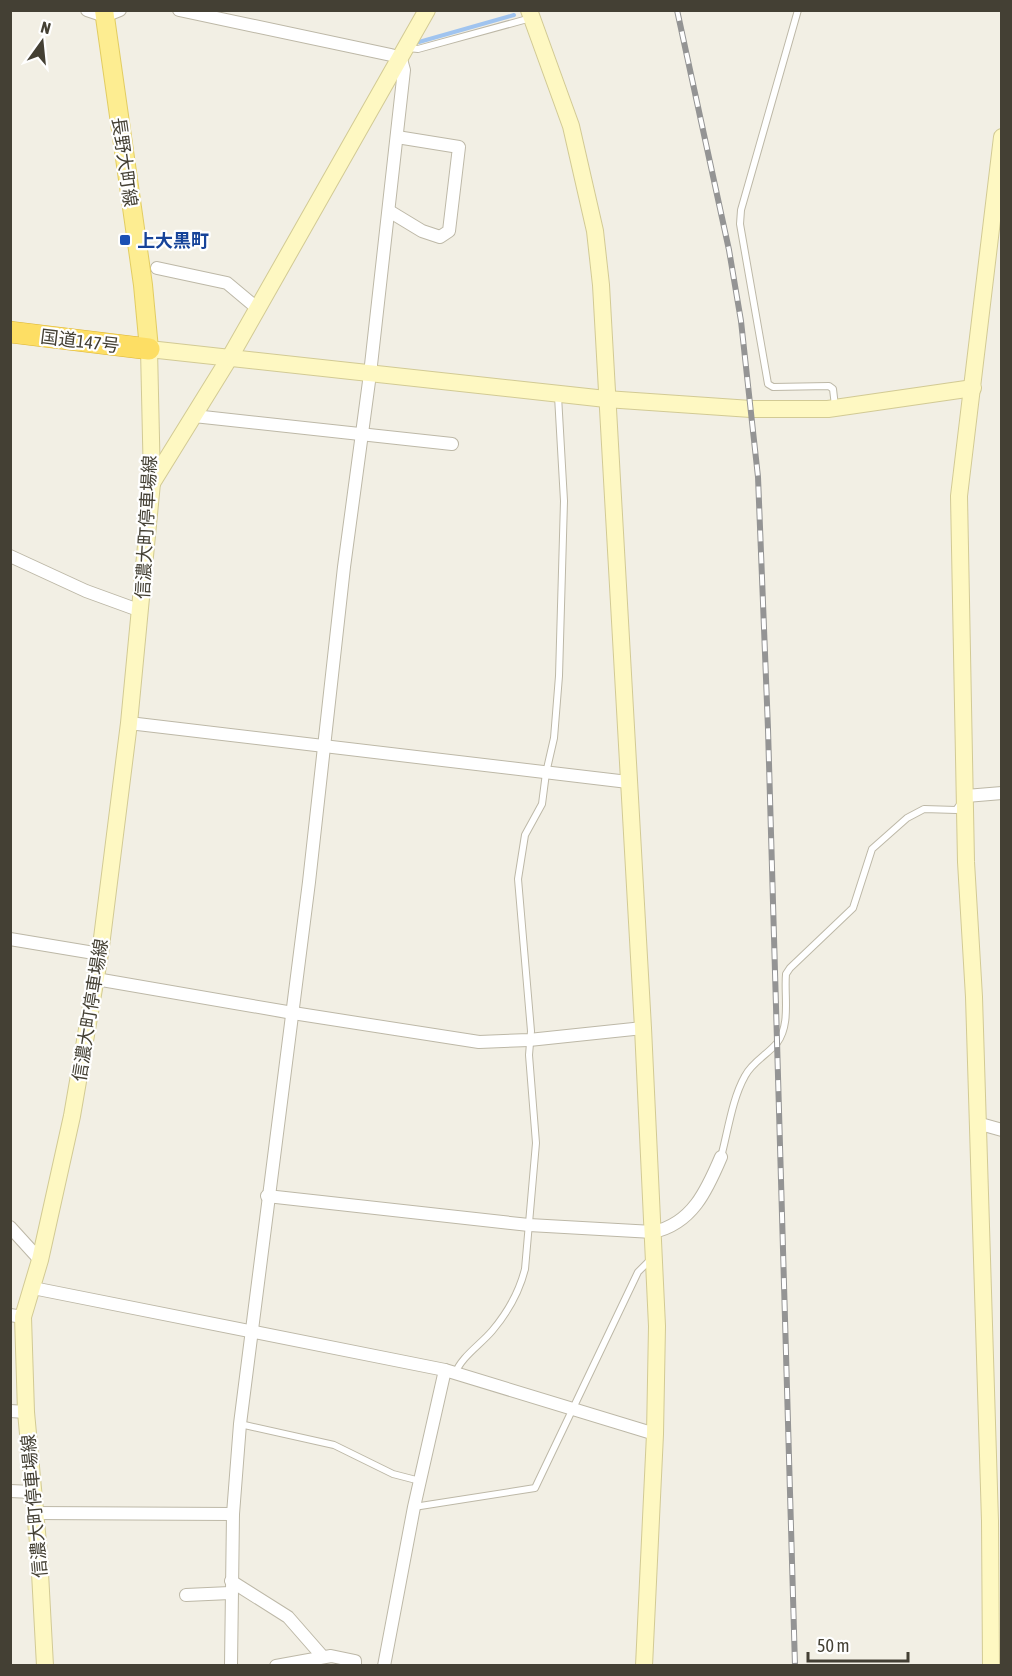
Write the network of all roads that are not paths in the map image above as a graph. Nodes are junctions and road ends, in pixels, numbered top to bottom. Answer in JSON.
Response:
{"nodes":[{"id":1,"x":179,"y":10,"type":"edge"},
{"id":2,"x":427,"y":10,"type":"edge"},
{"id":3,"x":798,"y":10,"type":"edge"},
{"id":4,"x":104,"y":12,"type":"edge"},
{"id":5,"x":530,"y":14,"type":"edge"},
{"id":6,"x":404,"y":53,"type":"junction"},
{"id":7,"x":397,"y":137,"type":"junction"},
{"id":8,"x":1002,"y":138,"type":"edge"},
{"id":9,"x":389,"y":212,"type":"junction"},
{"id":10,"x":157,"y":268,"type":"dead end"},
{"id":11,"x":258,"y":309,"type":"junction"},
{"id":12,"x":10,"y":332,"type":"edge"},
{"id":13,"x":149,"y":350,"type":"junction"},
{"id":14,"x":230,"y":357,"type":"junction"},
{"id":15,"x":370,"y":374,"type":"junction"},
{"id":16,"x":973,"y":388,"type":"junction"},
{"id":17,"x":557,"y":393,"type":"junction"},
{"id":18,"x":606,"y":399,"type":"junction"},
{"id":19,"x":836,"y":408,"type":"junction"},
{"id":20,"x":194,"y":416,"type":"junction"},
{"id":21,"x":361,"y":435,"type":"junction"},
{"id":22,"x":452,"y":444,"type":"dead end"},
{"id":23,"x":152,"y":483,"type":"junction"},
{"id":24,"x":10,"y":556,"type":"edge"},
{"id":25,"x":141,"y":611,"type":"junction"},
{"id":26,"x":129,"y":723,"type":"junction"},
{"id":27,"x":326,"y":746,"type":"junction"},
{"id":28,"x":546,"y":773,"type":"junction"},
{"id":29,"x":628,"y":782,"type":"junction"},
{"id":30,"x":1002,"y":793,"type":"edge"},
{"id":31,"x":966,"y":796,"type":"junction"},
{"id":32,"x":10,"y":939,"type":"edge"},
{"id":33,"x":100,"y":954,"type":"junction"},
{"id":34,"x":96,"y":979,"type":"junction"},
{"id":35,"x":293,"y":1013,"type":"junction"},
{"id":36,"x":643,"y":1028,"type":"junction"},
{"id":37,"x":529,"y":1040,"type":"junction"},
{"id":38,"x":977,"y":1123,"type":"junction"},
{"id":39,"x":1002,"y":1130,"type":"edge"},
{"id":40,"x":721,"y":1157,"type":"joint"},
{"id":41,"x":267,"y":1196,"type":"junction"},
{"id":42,"x":529,"y":1225,"type":"junction"},
{"id":43,"x":10,"y":1227,"type":"edge"},
{"id":44,"x":653,"y":1232,"type":"junction"},
{"id":45,"x":654,"y":1257,"type":"junction"},
{"id":46,"x":40,"y":1260,"type":"junction"},
{"id":47,"x":33,"y":1288,"type":"junction"},
{"id":48,"x":17,"y":1316,"type":"edge"},
{"id":49,"x":252,"y":1332,"type":"junction"},
{"id":50,"x":450,"y":1373,"type":"junction"},
{"id":51,"x":573,"y":1409,"type":"junction"},
{"id":52,"x":18,"y":1412,"type":"edge"},
{"id":53,"x":240,"y":1424,"type":"junction"},
{"id":54,"x":656,"y":1434,"type":"junction"},
{"id":55,"x":420,"y":1481,"type":"junction"},
{"id":56,"x":10,"y":1491,"type":"edge"},
{"id":57,"x":32,"y":1492,"type":"junction"},
{"id":58,"x":414,"y":1508,"type":"junction"},
{"id":59,"x":33,"y":1513,"type":"junction"},
{"id":60,"x":233,"y":1514,"type":"junction"},
{"id":61,"x":231,"y":1587,"type":"junction"},
{"id":62,"x":186,"y":1595,"type":"dead end"},
{"id":63,"x":323,"y":1657,"type":"junction"},
{"id":64,"x":45,"y":1665,"type":"edge"},
{"id":65,"x":231,"y":1665,"type":"edge"},
{"id":66,"x":276,"y":1665,"type":"edge"},
{"id":67,"x":355,"y":1665,"type":"edge"},
{"id":68,"x":384,"y":1665,"type":"edge"},
{"id":69,"x":644,"y":1665,"type":"edge"},
{"id":70,"x":991,"y":1665,"type":"edge"}],
"edges":[{"from":1,"to":6,"type":"street"},
{"from":2,"to":6,"type":"street"},
{"from":3,"to":19,"type":"lane"},
{"from":4,"to":13,"type":"main road","name":"長野大町線"},
{"from":5,"to":6,"type":"lane"},
{"from":5,"to":18,"type":"street"},
{"from":6,"to":7,"type":"street"},
{"from":6,"to":11,"type":"street"},
{"from":7,"to":9,"type":"street"},
{"from":7,"to":9,"type":"street"},
{"from":8,"to":16,"type":"street"},
{"from":9,"to":15,"type":"street"},
{"from":10,"to":11,"type":"street"},
{"from":11,"to":14,"type":"street"},
{"from":12,"to":13,"type":"highway","name":"国道147号"},
{"from":13,"to":14,"type":"street"},
{"from":13,"to":23,"type":"street","name":"信濃大町停車場線"},
{"from":14,"to":15,"type":"street"},
{"from":14,"to":20,"type":"street"},
{"from":15,"to":17,"type":"street"},
{"from":15,"to":21,"type":"street"},
{"from":16,"to":19,"type":"street"},
{"from":16,"to":31,"type":"street"},
{"from":17,"to":18,"type":"street"},
{"from":17,"to":28,"type":"lane"},
{"from":18,"to":19,"type":"street"},
{"from":18,"to":29,"type":"street"},
{"from":20,"to":21,"type":"street"},
{"from":20,"to":23,"type":"street"},
{"from":21,"to":22,"type":"street"},
{"from":21,"to":27,"type":"street"},
{"from":23,"to":25,"type":"street","name":"信濃大町停車場線"},
{"from":24,"to":25,"type":"street"},
{"from":25,"to":26,"type":"street","name":"信濃大町停車場線"},
{"from":26,"to":27,"type":"street"},
{"from":26,"to":33,"type":"street","name":"信濃大町停車場線"},
{"from":27,"to":28,"type":"street"},
{"from":27,"to":35,"type":"street"},
{"from":28,"to":29,"type":"street"},
{"from":28,"to":37,"type":"lane"},
{"from":29,"to":36,"type":"street"},
{"from":30,"to":31,"type":"street"},
{"from":31,"to":38,"type":"street"},
{"from":31,"to":40,"type":"lane"},
{"from":32,"to":33,"type":"street"},
{"from":33,"to":34,"type":"street","name":"信濃大町停車場線"},
{"from":34,"to":35,"type":"street"},
{"from":34,"to":46,"type":"street","name":"信濃大町停車場線"},
{"from":35,"to":37,"type":"street"},
{"from":35,"to":41,"type":"street"},
{"from":36,"to":37,"type":"street"},
{"from":36,"to":44,"type":"street"},
{"from":37,"to":42,"type":"lane"},
{"from":38,"to":39,"type":"street"},
{"from":38,"to":70,"type":"street"},
{"from":40,"to":44,"type":"street"},
{"from":41,"to":42,"type":"street"},
{"from":41,"to":49,"type":"street"},
{"from":42,"to":44,"type":"street"},
{"from":42,"to":50,"type":"lane"},
{"from":43,"to":46,"type":"street"},
{"from":44,"to":45,"type":"street"},
{"from":45,"to":51,"type":"lane"},
{"from":45,"to":54,"type":"street"},
{"from":46,"to":47,"type":"street","name":"信濃大町停車場線"},
{"from":47,"to":48,"type":"street","name":"信濃大町停車場線"},
{"from":47,"to":49,"type":"street"},
{"from":48,"to":52,"type":"street","name":"信濃大町停車場線"},
{"from":49,"to":50,"type":"street"},
{"from":49,"to":53,"type":"street"},
{"from":50,"to":51,"type":"street"},
{"from":50,"to":55,"type":"street"},
{"from":51,"to":54,"type":"street"},
{"from":51,"to":58,"type":"lane"},
{"from":52,"to":57,"type":"street","name":"信濃大町停車場線"},
{"from":53,"to":55,"type":"lane"},
{"from":53,"to":60,"type":"street"},
{"from":54,"to":69,"type":"street"},
{"from":55,"to":58,"type":"street"},
{"from":56,"to":57,"type":"street"},
{"from":57,"to":59,"type":"street","name":"信濃大町停車場線"},
{"from":58,"to":68,"type":"street"},
{"from":59,"to":60,"type":"street"},
{"from":59,"to":64,"type":"street","name":"信濃大町停車場線"},
{"from":60,"to":61,"type":"street"},
{"from":61,"to":62,"type":"street"},
{"from":61,"to":63,"type":"street"},
{"from":61,"to":65,"type":"street"},
{"from":63,"to":66,"type":"street"},
{"from":63,"to":67,"type":"street"}]}
